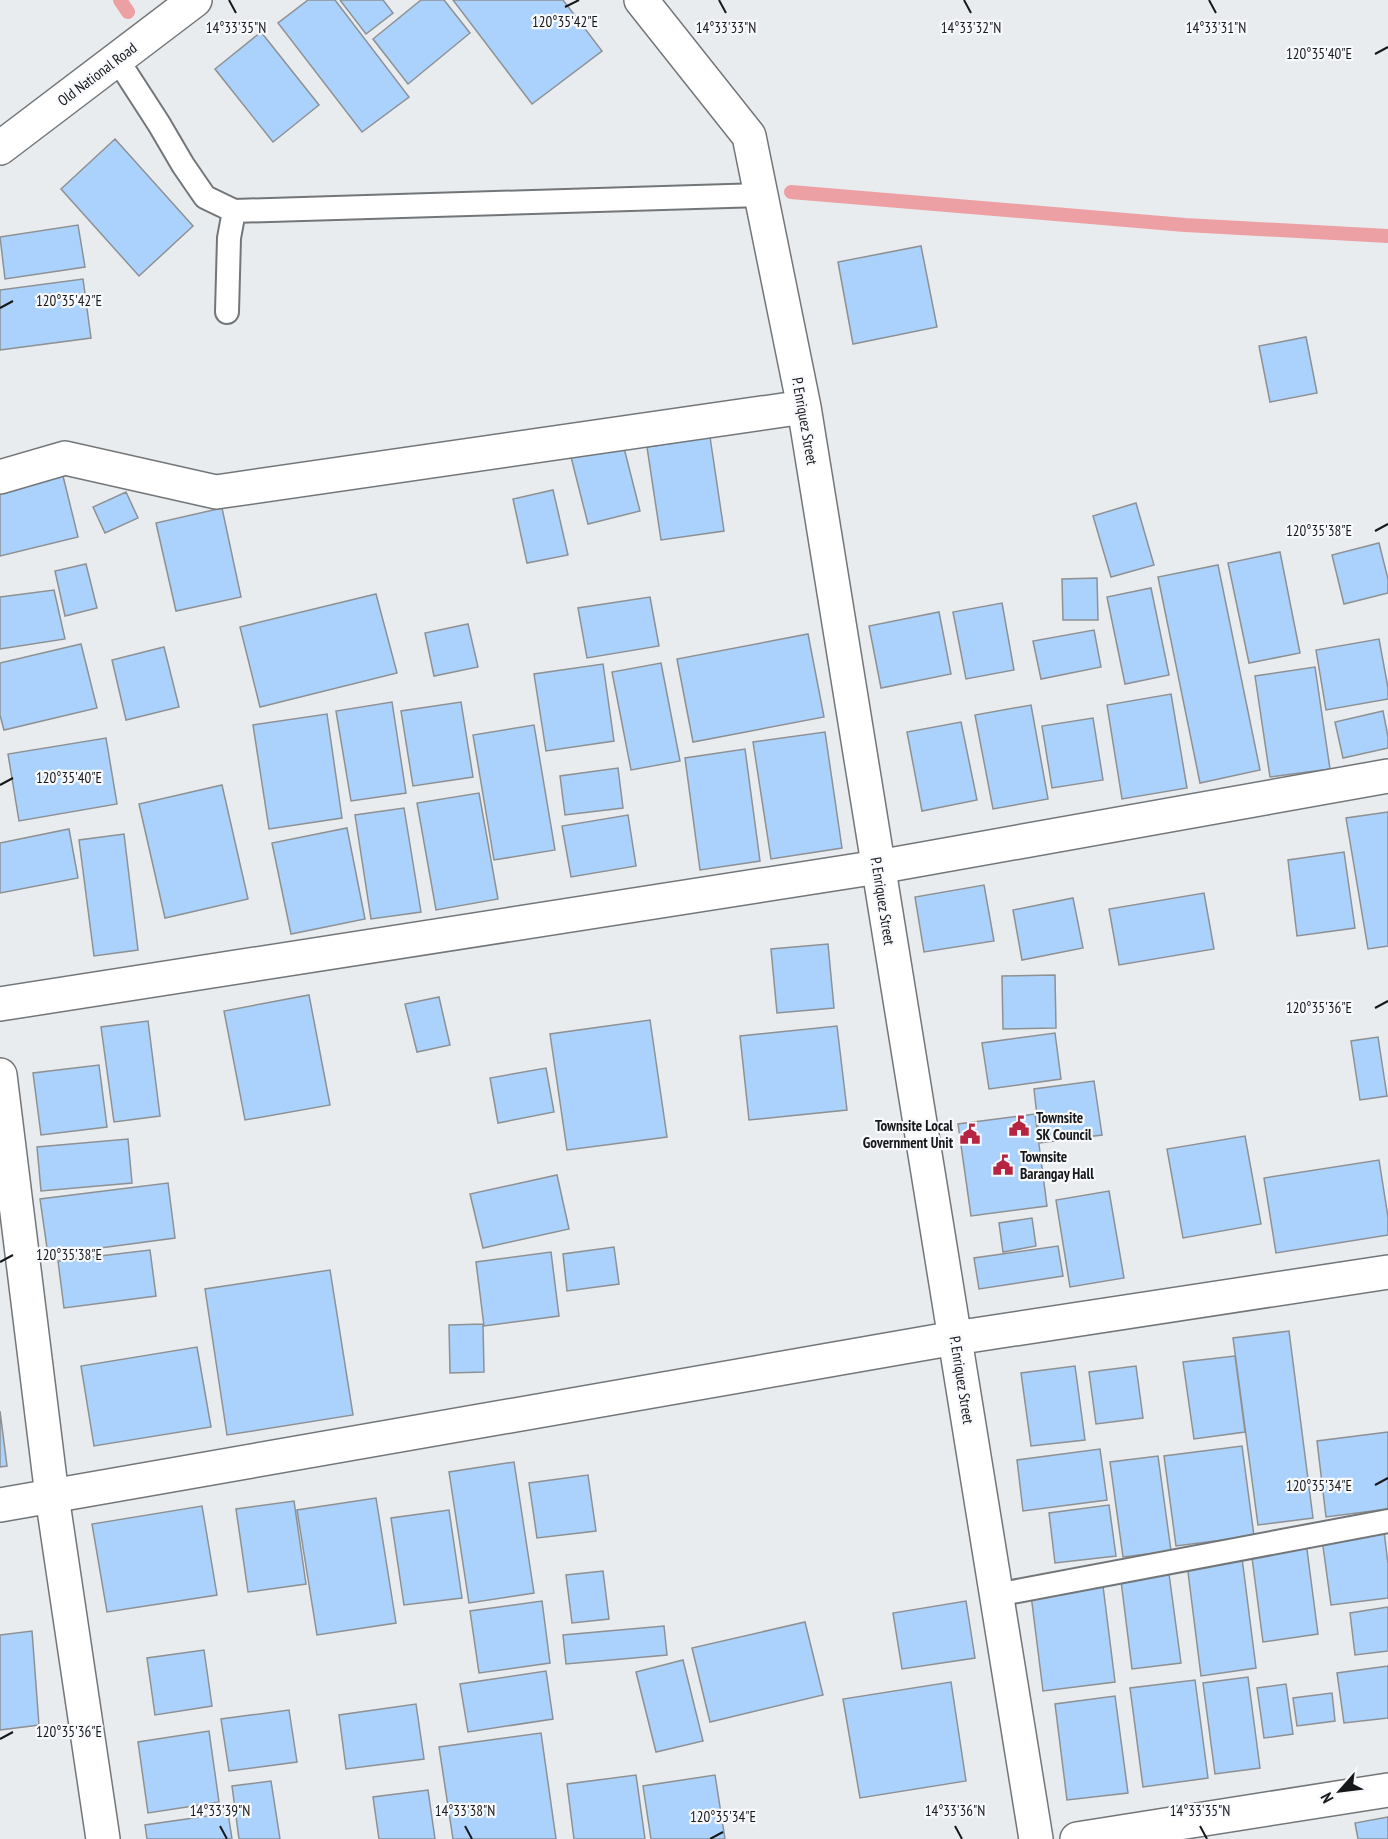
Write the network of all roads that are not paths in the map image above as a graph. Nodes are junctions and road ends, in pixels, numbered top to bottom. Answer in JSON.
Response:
{"nodes":[{"id":1,"x":195,"y":0,"type":"edge"},
{"id":2,"x":641,"y":0,"type":"edge"},
{"id":3,"x":117,"y":59,"type":"junction"},
{"id":4,"x":0,"y":148,"type":"edge"},
{"id":5,"x":761,"y":195,"type":"junction"},
{"id":6,"x":234,"y":211,"type":"junction"},
{"id":7,"x":227,"y":312,"type":"dead end"},
{"id":8,"x":804,"y":407,"type":"junction"},
{"id":9,"x":0,"y":477,"type":"edge"},
{"id":10,"x":1388,"y":776,"type":"edge"},
{"id":11,"x":878,"y":867,"type":"junction"},
{"id":12,"x":0,"y":1004,"type":"edge"},
{"id":13,"x":0,"y":1075,"type":"edge"},
{"id":14,"x":1388,"y":1272,"type":"edge"},
{"id":15,"x":955,"y":1338,"type":"junction"},
{"id":16,"x":52,"y":1496,"type":"junction"},
{"id":17,"x":0,"y":1505,"type":"edge"},
{"id":18,"x":1388,"y":1521,"type":"edge"},
{"id":19,"x":996,"y":1595,"type":"junction"},
{"id":20,"x":1388,"y":1790,"type":"edge"},
{"id":21,"x":103,"y":1839,"type":"edge"},
{"id":22,"x":1036,"y":1839,"type":"edge"},
{"id":23,"x":1077,"y":1839,"type":"edge"}],
"edges":[{"from":1,"to":3,"type":"street","name":"Old National Road"},
{"from":2,"to":5,"type":"street","name":"P. Enriquez Street"},
{"from":3,"to":4,"type":"street","name":"Old National Road"},
{"from":3,"to":6,"type":"lane"},
{"from":5,"to":6,"type":"lane"},
{"from":5,"to":8,"type":"street","name":"P. Enriquez Street"},
{"from":6,"to":7,"type":"lane"},
{"from":8,"to":9,"type":"street"},
{"from":8,"to":11,"type":"street","name":"P. Enriquez Street"},
{"from":10,"to":11,"type":"street"},
{"from":11,"to":12,"type":"street"},
{"from":11,"to":15,"type":"street","name":"P. Enriquez Street"},
{"from":13,"to":16,"type":"street"},
{"from":14,"to":15,"type":"street"},
{"from":15,"to":16,"type":"street"},
{"from":15,"to":19,"type":"street","name":"P. Enriquez Street"},
{"from":16,"to":17,"type":"street"},
{"from":16,"to":21,"type":"street"},
{"from":18,"to":19,"type":"lane"},
{"from":19,"to":22,"type":"street","name":"P. Enriquez Street"},
{"from":20,"to":23,"type":"street"}]}
